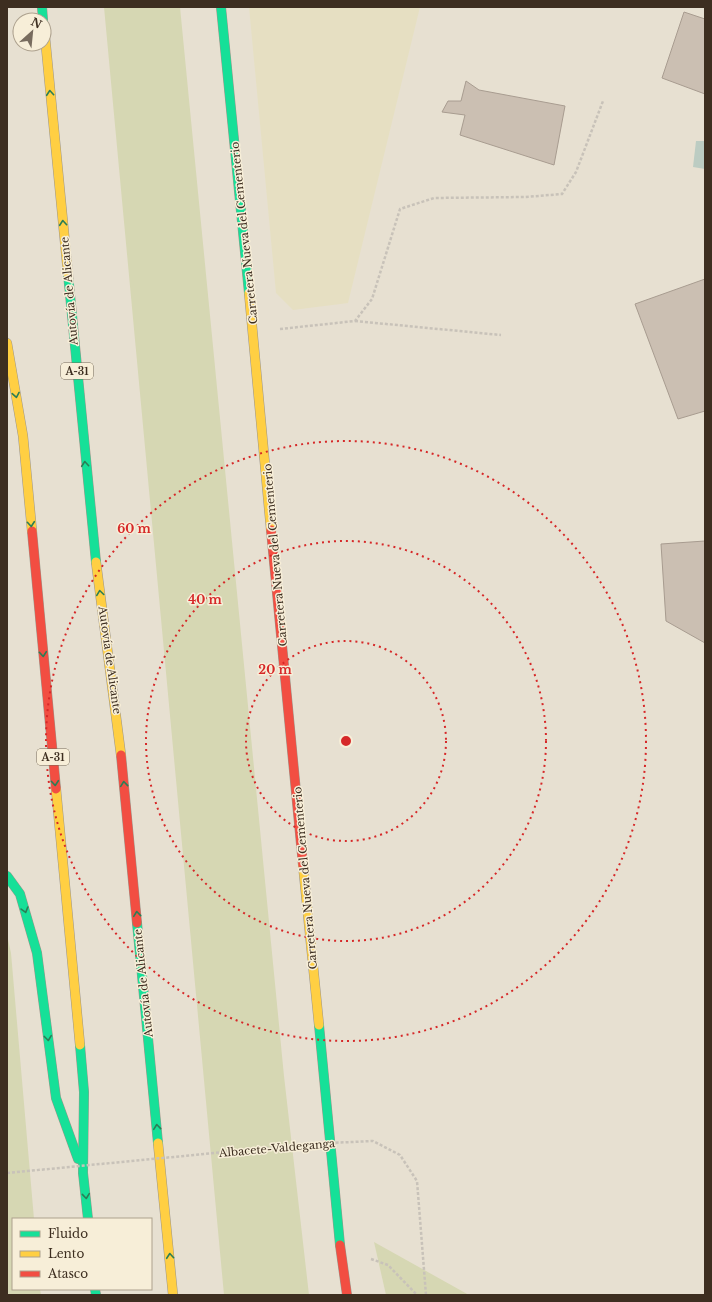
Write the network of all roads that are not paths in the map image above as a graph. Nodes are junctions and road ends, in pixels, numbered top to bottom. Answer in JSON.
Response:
{"nodes":[{"id":1,"x":221,"y":7,"type":"edge"},
{"id":2,"x":46,"y":52,"type":"edge"},
{"id":3,"x":7,"y":343,"type":"edge"},
{"id":4,"x":7,"y":876,"type":"edge"},
{"id":5,"x":83,"y":1173,"type":"junction"},
{"id":6,"x":88,"y":1218,"type":"edge"},
{"id":7,"x":173,"y":1295,"type":"edge"},
{"id":8,"x":347,"y":1295,"type":"edge"}],
"edges":[{"from":1,"to":8,"type":"main road","name":"Carretera Nueva del Cementerio"},
{"from":7,"to":2,"type":"main road","name":"Autovía de Alicante","number":"A-31","one_way":true},
{"from":3,"to":5,"type":"main road","number":"A-31","one_way":true},
{"from":4,"to":5,"type":"main road","one_way":true},
{"from":5,"to":6,"type":"main road","number":"A-31","one_way":true}]}
